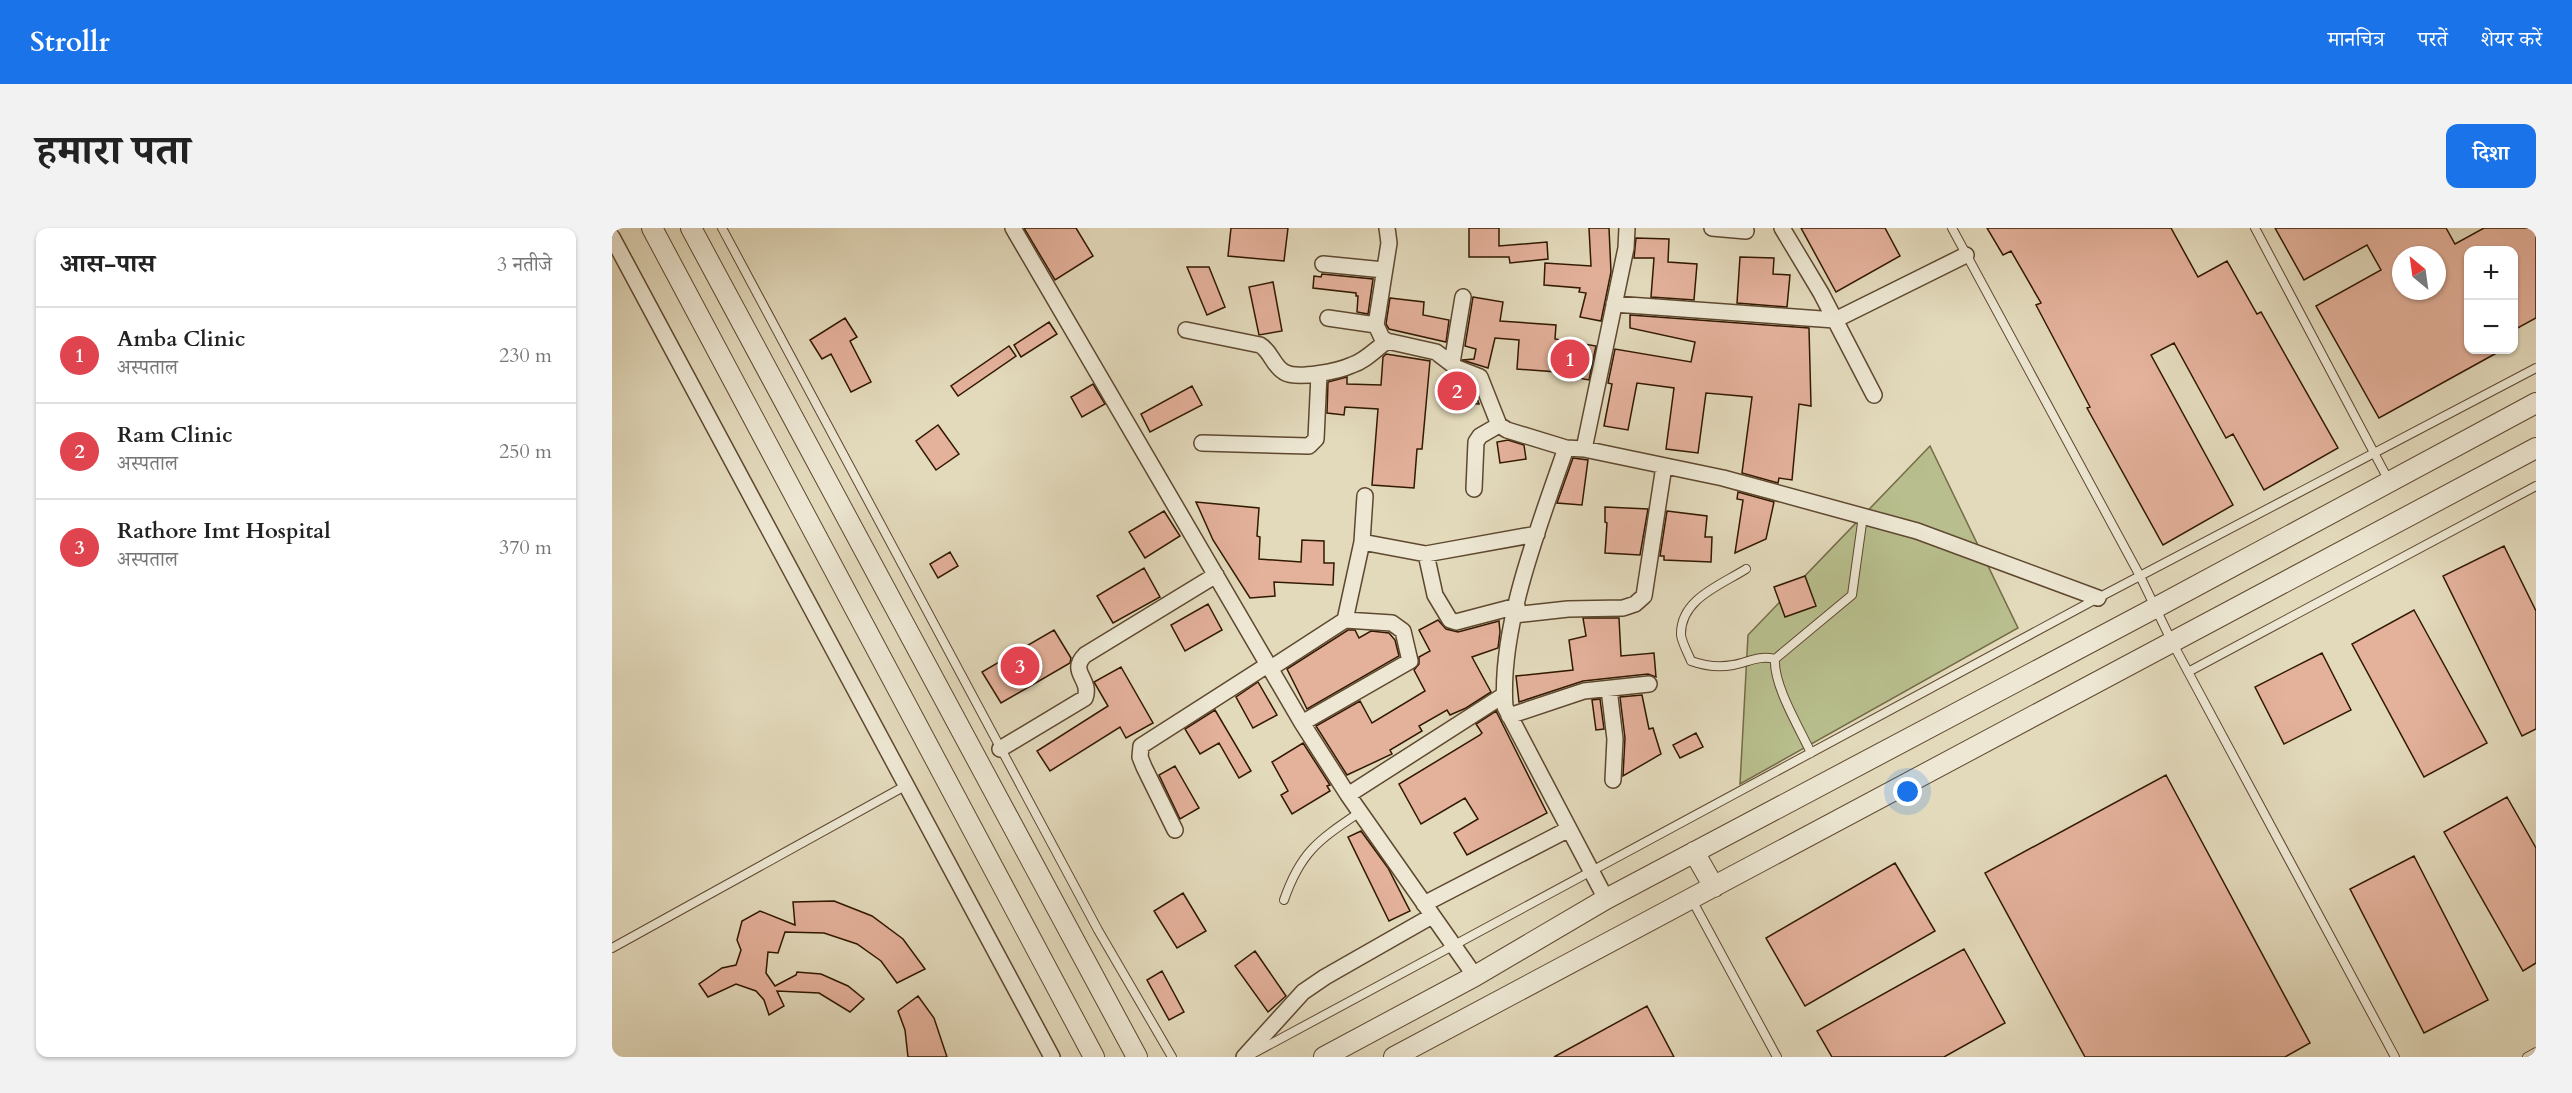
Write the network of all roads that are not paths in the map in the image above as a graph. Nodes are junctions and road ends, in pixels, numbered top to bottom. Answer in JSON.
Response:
{"nodes":[{"id":1,"x":652,"y":228,"type":"edge"},
{"id":2,"x":691,"y":228,"type":"edge"},
{"id":3,"x":722,"y":228,"type":"edge"},
{"id":4,"x":1013,"y":228,"type":"edge"},
{"id":5,"x":1387,"y":228,"type":"edge"},
{"id":6,"x":1627,"y":228,"type":"edge"},
{"id":7,"x":1712,"y":228,"type":"edge"},
{"id":8,"x":1782,"y":228,"type":"edge"},
{"id":9,"x":1952,"y":228,"type":"edge"},
{"id":10,"x":2255,"y":228,"type":"edge"},
{"id":11,"x":1746,"y":231,"type":"dead end"},
{"id":12,"x":612,"y":237,"type":"edge"},
{"id":13,"x":1966,"y":255,"type":"junction"},
{"id":14,"x":1323,"y":264,"type":"dead end"},
{"id":15,"x":1384,"y":270,"type":"junction"},
{"id":16,"x":1463,"y":297,"type":"dead end"},
{"id":17,"x":1614,"y":304,"type":"junction"},
{"id":18,"x":1328,"y":318,"type":"dead end"},
{"id":19,"x":1835,"y":320,"type":"junction"},
{"id":20,"x":1376,"y":325,"type":"junction"},
{"id":21,"x":1186,"y":330,"type":"dead end"},
{"id":22,"x":1387,"y":342,"type":"junction"},
{"id":23,"x":1452,"y":363,"type":"junction"},
{"id":24,"x":2536,"y":368,"type":"edge"},
{"id":25,"x":1319,"y":374,"type":"junction"},
{"id":26,"x":1874,"y":395,"type":"dead end"},
{"id":27,"x":2536,"y":402,"type":"edge"},
{"id":28,"x":1499,"y":425,"type":"junction"},
{"id":29,"x":1202,"y":443,"type":"dead end"},
{"id":30,"x":1566,"y":448,"type":"junction"},
{"id":31,"x":1584,"y":448,"type":"junction"},
{"id":32,"x":2536,"y":448,"type":"edge"},
{"id":33,"x":2374,"y":454,"type":"junction"},
{"id":34,"x":1664,"y":466,"type":"junction"},
{"id":35,"x":2389,"y":482,"type":"junction"},
{"id":36,"x":2536,"y":486,"type":"edge"},
{"id":37,"x":1474,"y":489,"type":"dead end"},
{"id":38,"x":1365,"y":496,"type":"dead end"},
{"id":39,"x":1863,"y":516,"type":"junction"},
{"id":40,"x":1537,"y":534,"type":"junction"},
{"id":41,"x":1362,"y":542,"type":"junction"},
{"id":42,"x":1426,"y":554,"type":"junction"},
{"id":43,"x":1746,"y":569,"type":"dead end"},
{"id":44,"x":1216,"y":575,"type":"junction"},
{"id":45,"x":2140,"y":576,"type":"junction"},
{"id":46,"x":2098,"y":598,"type":"junction"},
{"id":47,"x":2155,"y":608,"type":"junction"},
{"id":48,"x":1516,"y":610,"type":"junction"},
{"id":49,"x":1345,"y":620,"type":"junction"},
{"id":50,"x":2172,"y":642,"type":"junction"},
{"id":51,"x":1775,"y":659,"type":"junction"},
{"id":52,"x":1270,"y":666,"type":"junction"},
{"id":53,"x":2188,"y":672,"type":"junction"},
{"id":54,"x":1649,"y":684,"type":"dead end"},
{"id":55,"x":1609,"y":689,"type":"junction"},
{"id":56,"x":1504,"y":695,"type":"junction"},
{"id":57,"x":1509,"y":716,"type":"junction"},
{"id":58,"x":1302,"y":723,"type":"junction"},
{"id":59,"x":1000,"y":749,"type":"junction"},
{"id":60,"x":1811,"y":753,"type":"junction"},
{"id":61,"x":1613,"y":780,"type":"dead end"},
{"id":62,"x":905,"y":786,"type":"junction"},
{"id":63,"x":1348,"y":795,"type":"junction"},
{"id":64,"x":1360,"y":812,"type":"junction"},
{"id":65,"x":1569,"y":829,"type":"junction"},
{"id":66,"x":1174,"y":830,"type":"dead end"},
{"id":67,"x":1694,"y":852,"type":"junction"},
{"id":68,"x":1592,"y":872,"type":"junction"},
{"id":69,"x":1714,"y":887,"type":"junction"},
{"id":70,"x":1606,"y":898,"type":"junction"},
{"id":71,"x":1691,"y":898,"type":"junction"},
{"id":72,"x":1284,"y":900,"type":"dead end"},
{"id":73,"x":1428,"y":910,"type":"junction"},
{"id":74,"x":1454,"y":945,"type":"junction"},
{"id":75,"x":612,"y":948,"type":"edge"},
{"id":76,"x":1475,"y":976,"type":"junction"},
{"id":77,"x":2536,"y":1052,"type":"edge"},
{"id":78,"x":1052,"y":1057,"type":"edge"},
{"id":79,"x":1094,"y":1057,"type":"edge"},
{"id":80,"x":1137,"y":1057,"type":"edge"},
{"id":81,"x":1172,"y":1057,"type":"edge"},
{"id":82,"x":1245,"y":1057,"type":"edge"},
{"id":83,"x":1324,"y":1057,"type":"edge"},
{"id":84,"x":1394,"y":1057,"type":"edge"},
{"id":85,"x":1777,"y":1057,"type":"edge"},
{"id":86,"x":2395,"y":1057,"type":"edge"},
{"id":87,"x":2528,"y":1057,"type":"edge"}],
"edges":[{"from":1,"to":79,"type":"street"},
{"from":2,"to":80,"type":"street"},
{"from":3,"to":59,"type":"lane"},
{"from":4,"to":44,"type":"street"},
{"from":5,"to":15,"type":"street"},
{"from":6,"to":17,"type":"street"},
{"from":7,"to":11,"type":"street"},
{"from":8,"to":19,"type":"street"},
{"from":9,"to":13,"type":"lane"},
{"from":10,"to":33,"type":"lane"},
{"from":12,"to":62,"type":"street"},
{"from":13,"to":19,"type":"street"},
{"from":13,"to":45,"type":"lane"},
{"from":14,"to":15,"type":"street"},
{"from":15,"to":20,"type":"street"},
{"from":16,"to":23,"type":"street"},
{"from":17,"to":19,"type":"street"},
{"from":17,"to":31,"type":"street"},
{"from":18,"to":20,"type":"street"},
{"from":19,"to":26,"type":"street"},
{"from":20,"to":22,"type":"street"},
{"from":21,"to":25,"type":"street"},
{"from":22,"to":23,"type":"street"},
{"from":22,"to":25,"type":"street"},
{"from":23,"to":28,"type":"street"},
{"from":24,"to":33,"type":"lane"},
{"from":25,"to":29,"type":"street"},
{"from":27,"to":35,"type":"street"},
{"from":28,"to":30,"type":"street"},
{"from":28,"to":37,"type":"street"},
{"from":30,"to":31,"type":"street"},
{"from":30,"to":40,"type":"street"},
{"from":31,"to":34,"type":"street"},
{"from":32,"to":50,"type":"street"},
{"from":33,"to":35,"type":"lane"},
{"from":33,"to":45,"type":"lane"},
{"from":34,"to":39,"type":"street"},
{"from":34,"to":48,"type":"street"},
{"from":35,"to":47,"type":"street"},
{"from":36,"to":53,"type":"lane"},
{"from":38,"to":41,"type":"street"},
{"from":39,"to":46,"type":"street"},
{"from":39,"to":51,"type":"lane"},
{"from":40,"to":42,"type":"street"},
{"from":40,"to":48,"type":"street"},
{"from":41,"to":42,"type":"street"},
{"from":41,"to":49,"type":"street"},
{"from":42,"to":48,"type":"street"},
{"from":43,"to":51,"type":"lane"},
{"from":44,"to":52,"type":"street"},
{"from":44,"to":59,"type":"street"},
{"from":45,"to":46,"type":"lane"},
{"from":45,"to":47,"type":"lane"},
{"from":46,"to":60,"type":"lane"},
{"from":47,"to":50,"type":"lane"},
{"from":47,"to":67,"type":"street"},
{"from":48,"to":56,"type":"street"},
{"from":49,"to":52,"type":"street"},
{"from":49,"to":58,"type":"street"},
{"from":50,"to":53,"type":"lane"},
{"from":50,"to":69,"type":"street"},
{"from":51,"to":60,"type":"lane"},
{"from":52,"to":58,"type":"street"},
{"from":52,"to":66,"type":"street"},
{"from":53,"to":86,"type":"lane"},
{"from":54,"to":55,"type":"street"},
{"from":55,"to":57,"type":"street"},
{"from":55,"to":61,"type":"street"},
{"from":56,"to":57,"type":"street"},
{"from":56,"to":63,"type":"street"},
{"from":57,"to":65,"type":"street"},
{"from":58,"to":63,"type":"street"},
{"from":59,"to":81,"type":"lane"},
{"from":60,"to":68,"type":"lane"},
{"from":62,"to":75,"type":"lane"},
{"from":62,"to":78,"type":"street"},
{"from":63,"to":64,"type":"street"},
{"from":64,"to":72,"type":"lane"},
{"from":64,"to":73,"type":"street"},
{"from":65,"to":68,"type":"street"},
{"from":65,"to":73,"type":"street"},
{"from":67,"to":69,"type":"street"},
{"from":67,"to":70,"type":"street"},
{"from":68,"to":70,"type":"street"},
{"from":68,"to":74,"type":"lane"},
{"from":69,"to":71,"type":"street"},
{"from":70,"to":76,"type":"street"},
{"from":71,"to":84,"type":"street"},
{"from":71,"to":85,"type":"lane"},
{"from":73,"to":74,"type":"street"},
{"from":73,"to":82,"type":"street"},
{"from":74,"to":76,"type":"street"},
{"from":74,"to":82,"type":"lane"},
{"from":76,"to":83,"type":"street"},
{"from":77,"to":87,"type":"lane"}]}
